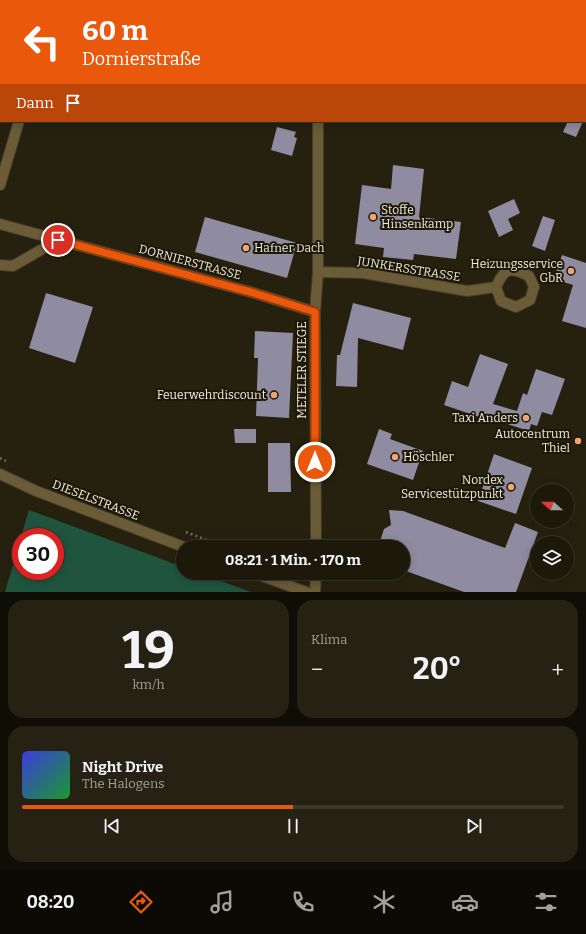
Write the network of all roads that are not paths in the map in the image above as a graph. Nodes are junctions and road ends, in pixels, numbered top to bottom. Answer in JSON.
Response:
{"nodes":[{"id":1,"x":19,"y":122,"type":"edge"},
{"id":2,"x":318,"y":122,"type":"edge"},
{"id":3,"x":0,"y":184,"type":"edge"},
{"id":4,"x":0,"y":224,"type":"edge"},
{"id":5,"x":58,"y":240,"type":"junction"},
{"id":6,"x":0,"y":265,"type":"edge"},
{"id":7,"x":318,"y":272,"type":"junction"},
{"id":8,"x":496,"y":287,"type":"dead end"},
{"id":9,"x":315,"y":312,"type":"junction"},
{"id":10,"x":0,"y":474,"type":"edge"},
{"id":11,"x":316,"y":540,"type":"edge"},
{"id":12,"x":176,"y":544,"type":"edge"},
{"id":13,"x":273,"y":580,"type":"edge"},
{"id":14,"x":316,"y":580,"type":"edge"},
{"id":15,"x":306,"y":592,"type":"edge"},
{"id":16,"x":315,"y":592,"type":"edge"}],
"edges":[{"from":1,"to":3,"type":"street"},
{"from":2,"to":7,"type":"street","name":"METELER STIEGE"},
{"from":4,"to":5,"type":"street","name":"DORNIERSTRASSE"},
{"from":5,"to":6,"type":"street"},
{"from":5,"to":9,"type":"street","name":"DORNIERSTRASSE"},
{"from":7,"to":8,"type":"street","name":"JUNKERSSTRASSE"},
{"from":7,"to":9,"type":"street","name":"METELER STIEGE"},
{"from":9,"to":11,"type":"street","name":"METELER STIEGE"},
{"from":10,"to":12,"type":"street","name":"DIESELSTRASSE"},
{"from":13,"to":15,"type":"street"},
{"from":14,"to":16,"type":"street"}]}
